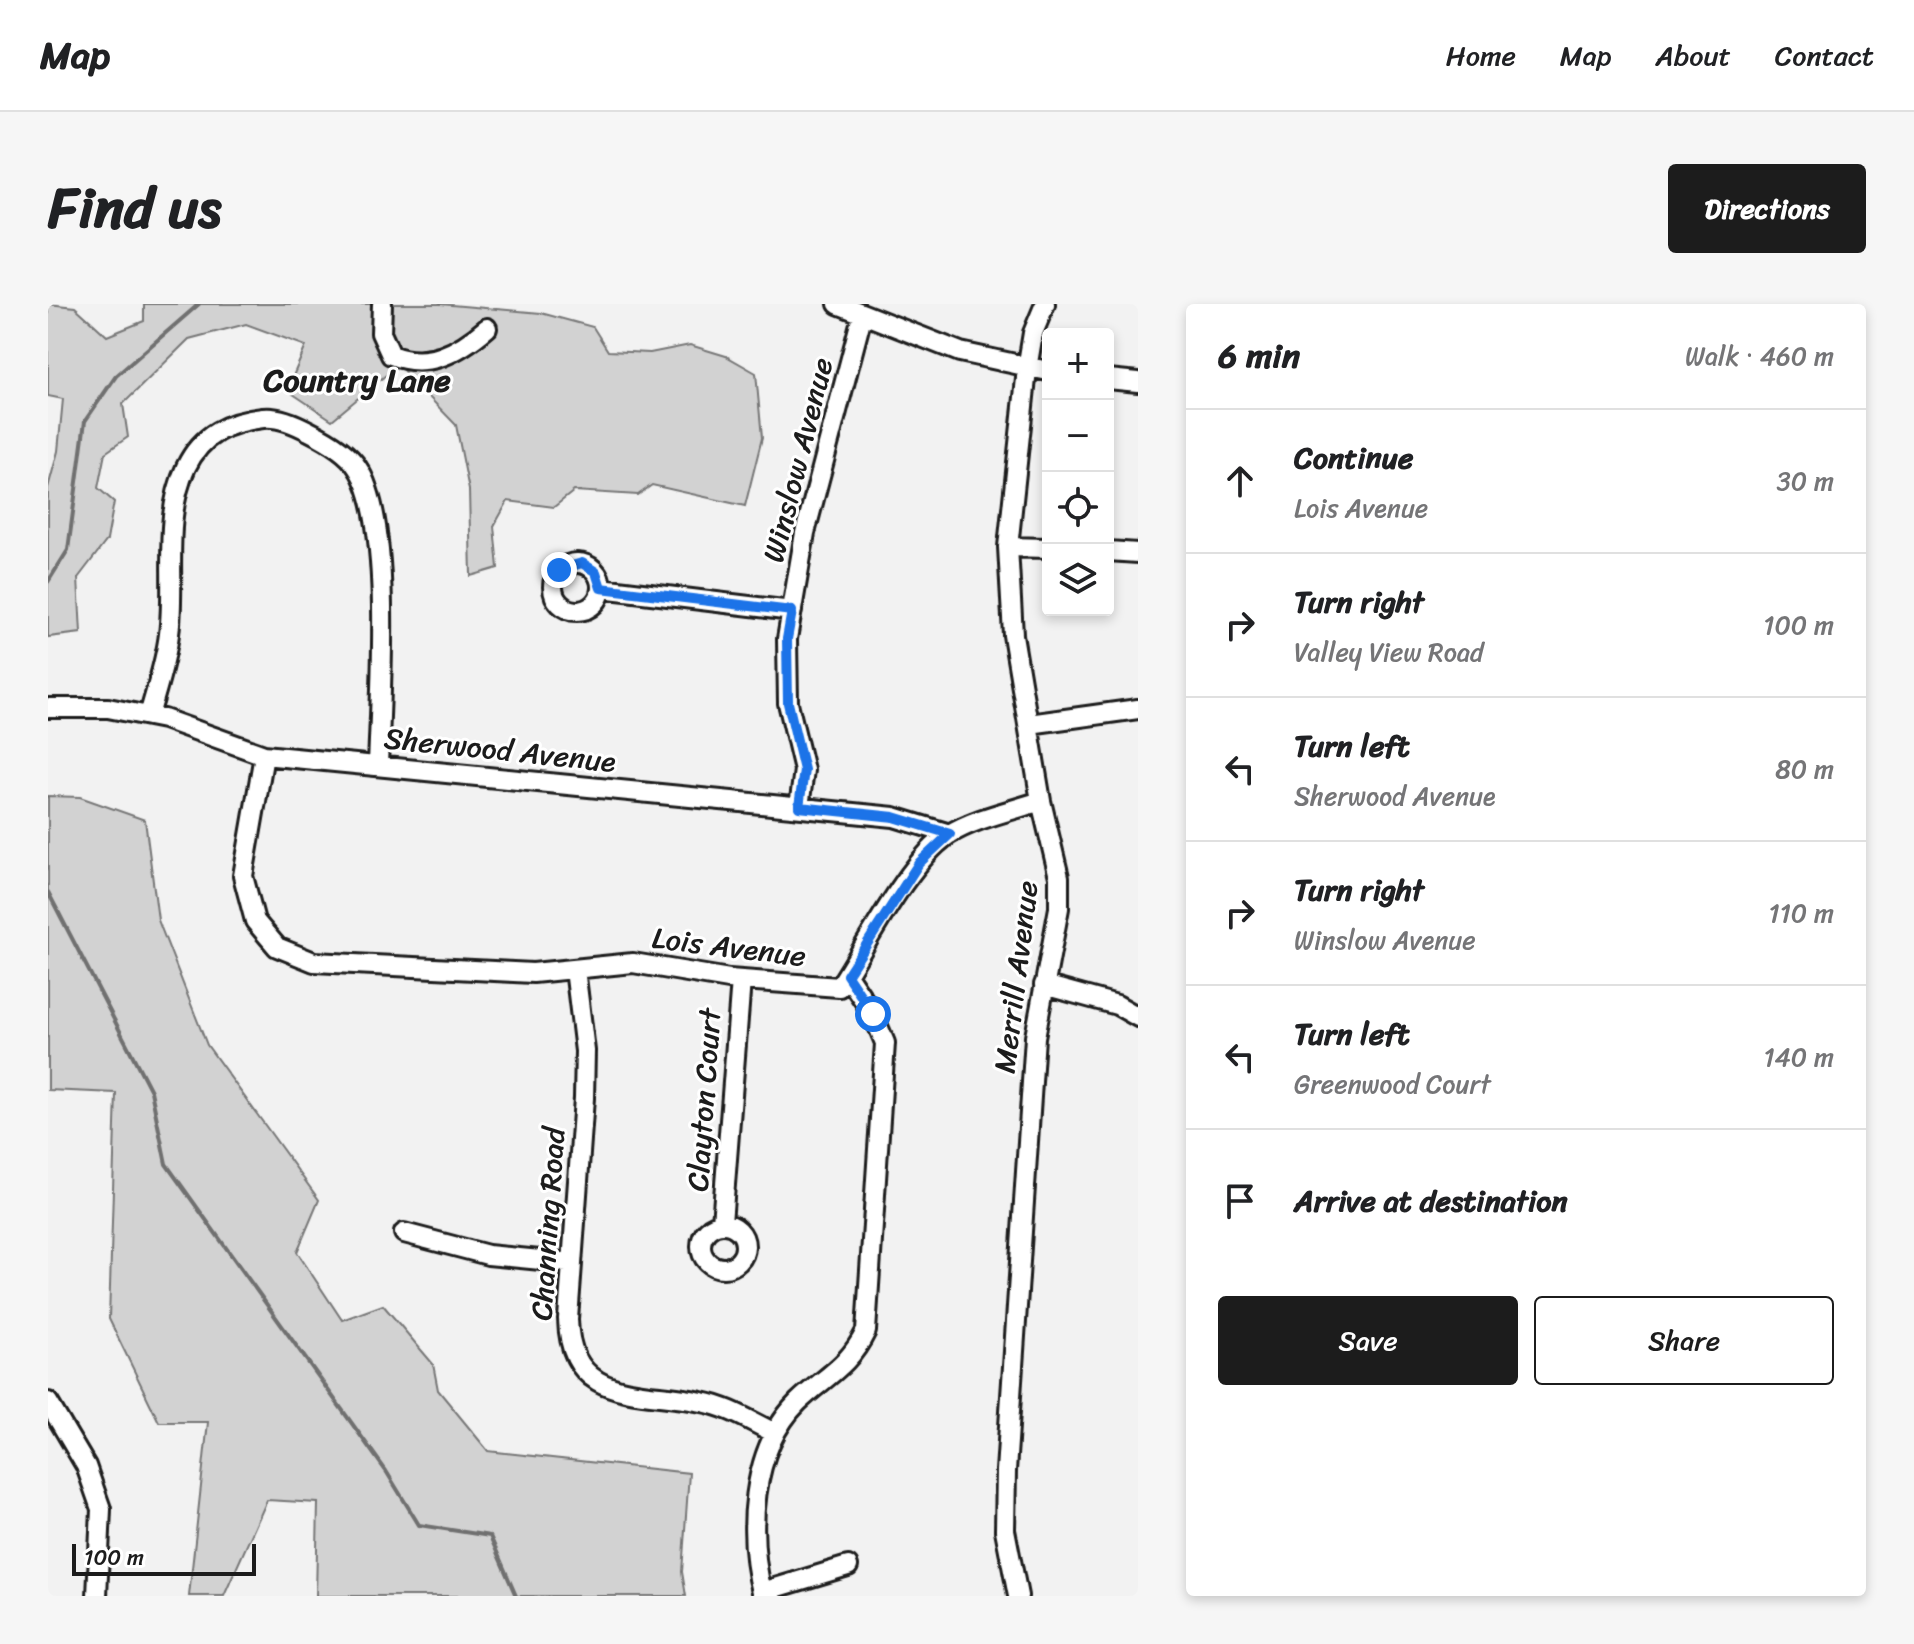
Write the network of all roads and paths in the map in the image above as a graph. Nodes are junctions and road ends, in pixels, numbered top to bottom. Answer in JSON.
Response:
{"nodes":[{"id":1,"x":382,"y":304,"type":"edge"},
{"id":2,"x":838,"y":304,"type":"edge"},
{"id":3,"x":1045,"y":304,"type":"edge"},
{"id":4,"x":862,"y":316,"type":"junction"},
{"id":5,"x":487,"y":328,"type":"dead end"},
{"id":6,"x":1027,"y":369,"type":"junction"},
{"id":7,"x":1042,"y":370,"type":"edge"},
{"id":8,"x":1114,"y":380,"type":"edge"},
{"id":9,"x":1138,"y":382,"type":"edge"},
{"id":10,"x":1008,"y":547,"type":"junction"},
{"id":11,"x":1042,"y":548,"type":"edge"},
{"id":12,"x":1114,"y":551,"type":"edge"},
{"id":13,"x":1138,"y":553,"type":"edge"},
{"id":14,"x":601,"y":588,"type":"dead end"},
{"id":15,"x":792,"y":611,"type":"junction"},
{"id":16,"x":48,"y":708,"type":"edge"},
{"id":17,"x":1138,"y":709,"type":"edge"},
{"id":18,"x":149,"y":716,"type":"junction"},
{"id":19,"x":1029,"y":724,"type":"junction"},
{"id":20,"x":264,"y":755,"type":"junction"},
{"id":21,"x":378,"y":766,"type":"junction"},
{"id":22,"x":1041,"y":801,"type":"junction"},
{"id":23,"x":799,"y":807,"type":"junction"},
{"id":24,"x":950,"y":834,"type":"junction"},
{"id":25,"x":575,"y":969,"type":"junction"},
{"id":26,"x":847,"y":975,"type":"junction"},
{"id":27,"x":741,"y":980,"type":"junction"},
{"id":28,"x":1044,"y":985,"type":"junction"},
{"id":29,"x":1138,"y":1017,"type":"edge"},
{"id":30,"x":722,"y":1223,"type":"dead end"},
{"id":31,"x":404,"y":1233,"type":"dead end"},
{"id":32,"x":572,"y":1263,"type":"junction"},
{"id":33,"x":48,"y":1402,"type":"edge"},
{"id":34,"x":775,"y":1433,"type":"junction"},
{"id":35,"x":848,"y":1566,"type":"dead end"},
{"id":36,"x":762,"y":1594,"type":"edge"},
{"id":37,"x":97,"y":1596,"type":"edge"},
{"id":38,"x":1018,"y":1596,"type":"edge"}],
"edges":[{"from":1,"to":5,"type":"street"},
{"from":2,"to":4,"type":"street"},
{"from":3,"to":6,"type":"street","name":"Merrill Avenue"},
{"from":4,"to":6,"type":"street"},
{"from":4,"to":15,"type":"street","name":"Winslow Avenue"},
{"from":6,"to":7,"type":"street"},
{"from":6,"to":10,"type":"street","name":"Merrill Avenue"},
{"from":8,"to":9,"type":"street"},
{"from":10,"to":11,"type":"street"},
{"from":10,"to":19,"type":"street","name":"Merrill Avenue"},
{"from":12,"to":13,"type":"street"},
{"from":14,"to":15,"type":"street"},
{"from":15,"to":23,"type":"street","name":"Winslow Avenue"},
{"from":16,"to":18,"type":"street","name":"Sherwood Avenue"},
{"from":17,"to":19,"type":"street"},
{"from":18,"to":20,"type":"street","name":"Sherwood Avenue"},
{"from":18,"to":21,"type":"street"},
{"from":19,"to":22,"type":"street","name":"Merrill Avenue"},
{"from":20,"to":21,"type":"street","name":"Sherwood Avenue"},
{"from":20,"to":25,"type":"street","name":"Lois Avenue"},
{"from":21,"to":23,"type":"street","name":"Sherwood Avenue"},
{"from":22,"to":24,"type":"street"},
{"from":22,"to":28,"type":"street","name":"Merrill Avenue"},
{"from":23,"to":24,"type":"street","name":"Sherwood Avenue"},
{"from":24,"to":26,"type":"street"},
{"from":25,"to":27,"type":"street","name":"Lois Avenue"},
{"from":25,"to":32,"type":"street","name":"Channing Road"},
{"from":26,"to":27,"type":"street","name":"Lois Avenue"},
{"from":26,"to":34,"type":"street","name":"Lois Avenue"},
{"from":27,"to":30,"type":"street","name":"Clayton Court"},
{"from":28,"to":29,"type":"street"},
{"from":28,"to":38,"type":"street","name":"Merrill Avenue"},
{"from":31,"to":32,"type":"street"},
{"from":32,"to":34,"type":"street","name":"Channing Road"},
{"from":33,"to":37,"type":"street"},
{"from":34,"to":36,"type":"street","name":"Lois Avenue"},
{"from":35,"to":36,"type":"street"}]}
